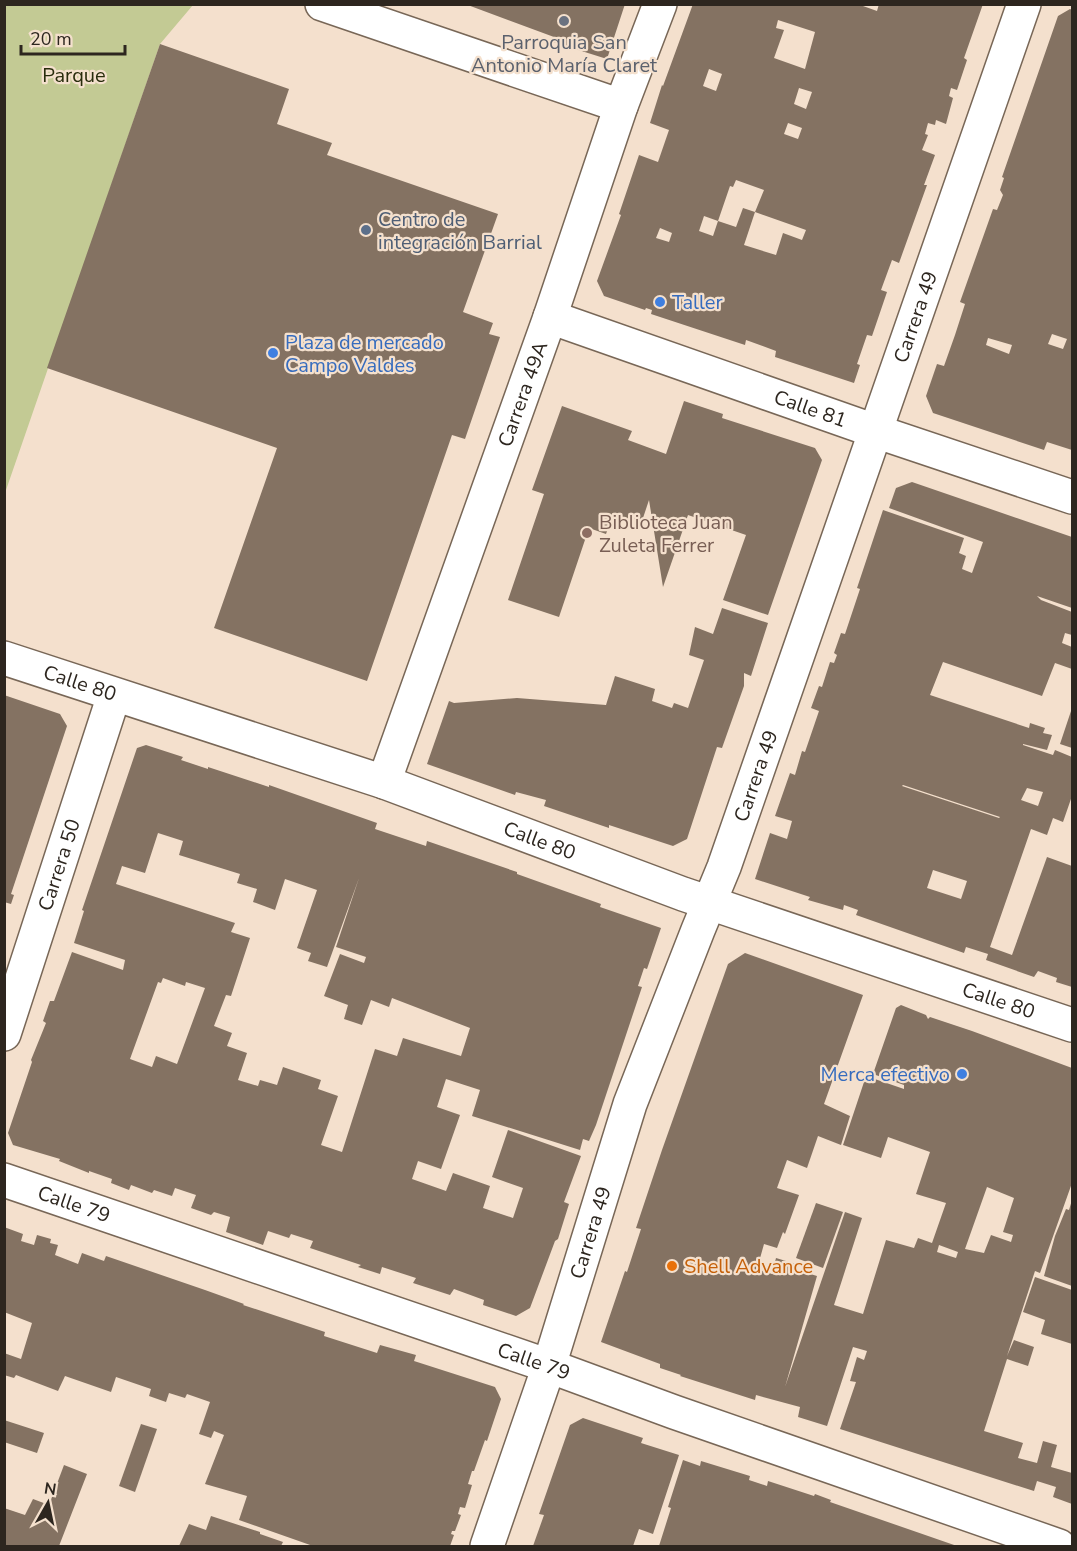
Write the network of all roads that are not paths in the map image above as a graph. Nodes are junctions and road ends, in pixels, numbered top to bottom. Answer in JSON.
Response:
{"nodes":[{"id":1,"x":322,"y":4,"type":"edge"},
{"id":2,"x":660,"y":4,"type":"edge"},
{"id":3,"x":1024,"y":4,"type":"edge"},
{"id":4,"x":367,"y":12,"type":"edge"},
{"id":5,"x":621,"y":106,"type":"junction"},
{"id":6,"x":550,"y":317,"type":"junction"},
{"id":7,"x":875,"y":431,"type":"junction"},
{"id":8,"x":1072,"y":496,"type":"edge"},
{"id":9,"x":4,"y":658,"type":"edge"},
{"id":10,"x":114,"y":695,"type":"junction"},
{"id":11,"x":384,"y":782,"type":"junction"},
{"id":12,"x":710,"y":903,"type":"junction"},
{"id":13,"x":1072,"y":1025,"type":"edge"},
{"id":14,"x":4,"y":1034,"type":"edge"},
{"id":15,"x":4,"y":1180,"type":"edge"},
{"id":16,"x":549,"y":1366,"type":"junction"},
{"id":17,"x":487,"y":1546,"type":"edge"},
{"id":18,"x":1059,"y":1546,"type":"edge"}],
"edges":[{"from":1,"to":4,"type":"street"},
{"from":2,"to":5,"type":"street","name":"Carrera 49A"},
{"from":3,"to":7,"type":"street","name":"Carrera 49"},
{"from":4,"to":5,"type":"street"},
{"from":5,"to":6,"type":"street","name":"Carrera 49A"},
{"from":6,"to":7,"type":"street","name":"Calle 81"},
{"from":6,"to":11,"type":"street","name":"Carrera 49A"},
{"from":7,"to":8,"type":"street","name":"Calle 81"},
{"from":7,"to":12,"type":"street","name":"Carrera 49"},
{"from":9,"to":10,"type":"street","name":"Calle 80"},
{"from":10,"to":11,"type":"street","name":"Calle 80"},
{"from":10,"to":14,"type":"street","name":"Carrera 50"},
{"from":11,"to":12,"type":"street","name":"Calle 80"},
{"from":12,"to":13,"type":"street","name":"Calle 80"},
{"from":12,"to":16,"type":"street","name":"Carrera 49"},
{"from":15,"to":16,"type":"street","name":"Calle 79"},
{"from":16,"to":17,"type":"street","name":"Carrera 49"},
{"from":16,"to":18,"type":"street","name":"Calle 79"}]}
